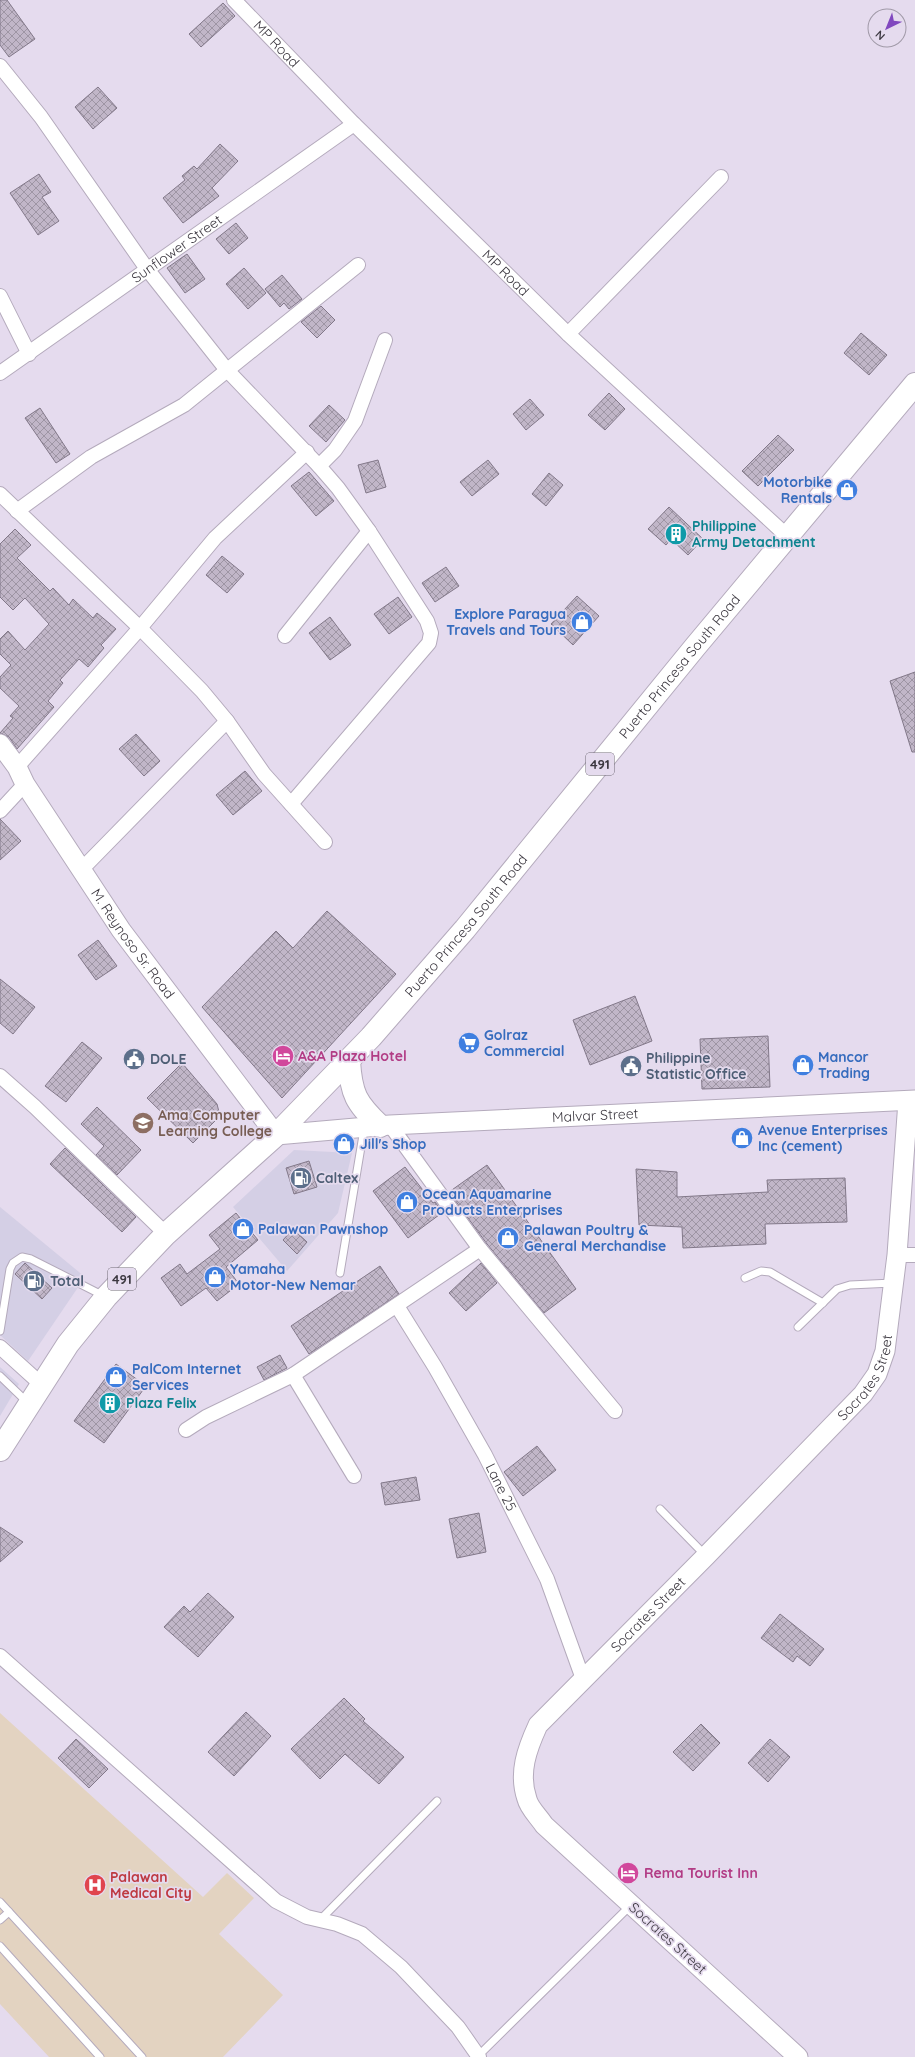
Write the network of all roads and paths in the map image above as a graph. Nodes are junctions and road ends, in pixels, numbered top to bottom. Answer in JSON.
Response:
{"nodes":[{"id":1,"x":234,"y":0,"type":"edge"},
{"id":2,"x":0,"y":66,"type":"edge"},
{"id":3,"x":354,"y":124,"type":"junction"},
{"id":4,"x":721,"y":177,"type":"dead end"},
{"id":5,"x":358,"y":265,"type":"dead end"},
{"id":6,"x":148,"y":269,"type":"junction"},
{"id":7,"x":0,"y":296,"type":"edge"},
{"id":8,"x":568,"y":334,"type":"junction"},
{"id":9,"x":384,"y":340,"type":"dead end"},
{"id":10,"x":29,"y":354,"type":"junction"},
{"id":11,"x":226,"y":369,"type":"junction"},
{"id":12,"x":0,"y":373,"type":"edge"},
{"id":13,"x":915,"y":384,"type":"edge"},
{"id":14,"x":307,"y":452,"type":"junction"},
{"id":15,"x":319,"y":466,"type":"junction"},
{"id":16,"x":0,"y":494,"type":"edge"},
{"id":17,"x":17,"y":511,"type":"junction"},
{"id":18,"x":369,"y":531,"type":"junction"},
{"id":19,"x":787,"y":536,"type":"junction"},
{"id":20,"x":140,"y":628,"type":"junction"},
{"id":21,"x":285,"y":636,"type":"dead end"},
{"id":22,"x":228,"y":721,"type":"junction"},
{"id":23,"x":0,"y":744,"type":"edge"},
{"id":24,"x":17,"y":767,"type":"junction"},
{"id":25,"x":26,"y":784,"type":"junction"},
{"id":26,"x":291,"y":804,"type":"junction"},
{"id":27,"x":0,"y":811,"type":"edge"},
{"id":28,"x":325,"y":842,"type":"dead end"},
{"id":29,"x":81,"y":870,"type":"junction"},
{"id":30,"x":349,"y":1061,"type":"junction"},
{"id":31,"x":0,"y":1076,"type":"edge"},
{"id":32,"x":911,"y":1100,"type":"edge"},
{"id":33,"x":378,"y":1126,"type":"junction"},
{"id":34,"x":276,"y":1135,"type":"junction"},
{"id":35,"x":166,"y":1234,"type":"junction"},
{"id":36,"x":480,"y":1249,"type":"junction"},
{"id":37,"x":906,"y":1255,"type":"edge"},
{"id":38,"x":340,"y":1273,"type":"dead end"},
{"id":39,"x":745,"y":1278,"type":"dead end"},
{"id":40,"x":893,"y":1283,"type":"junction"},
{"id":41,"x":106,"y":1297,"type":"junction"},
{"id":42,"x":823,"y":1303,"type":"junction"},
{"id":43,"x":397,"y":1306,"type":"junction"},
{"id":44,"x":798,"y":1327,"type":"dead end"},
{"id":45,"x":0,"y":1331,"type":"edge"},
{"id":46,"x":0,"y":1346,"type":"edge"},
{"id":47,"x":293,"y":1374,"type":"junction"},
{"id":48,"x":0,"y":1376,"type":"edge"},
{"id":49,"x":42,"y":1385,"type":"junction"},
{"id":50,"x":29,"y":1404,"type":"junction"},
{"id":51,"x":615,"y":1411,"type":"dead end"},
{"id":52,"x":186,"y":1430,"type":"dead end"},
{"id":53,"x":0,"y":1450,"type":"edge"},
{"id":54,"x":354,"y":1476,"type":"dead end"},
{"id":55,"x":660,"y":1509,"type":"dead end"},
{"id":56,"x":706,"y":1556,"type":"junction"},
{"id":57,"x":0,"y":1656,"type":"edge"},
{"id":58,"x":583,"y":1679,"type":"junction"},
{"id":59,"x":436,"y":1801,"type":"dead end"},
{"id":60,"x":0,"y":1902,"type":"edge"},
{"id":61,"x":632,"y":1904,"type":"junction"},
{"id":62,"x":9,"y":1912,"type":"junction"},
{"id":63,"x":0,"y":1920,"type":"edge"},
{"id":64,"x":319,"y":1920,"type":"junction"},
{"id":65,"x":0,"y":1946,"type":"edge"},
{"id":66,"x":100,"y":2057,"type":"edge"},
{"id":67,"x":142,"y":2057,"type":"edge"},
{"id":68,"x":479,"y":2057,"type":"edge"},
{"id":69,"x":798,"y":2057,"type":"edge"}],
"edges":[{"from":1,"to":3,"type":"street","name":"MP Road"},
{"from":2,"to":6,"type":"street"},
{"from":3,"to":6,"type":"street","name":"Sunflower Street"},
{"from":3,"to":8,"type":"street","name":"MP Road"},
{"from":4,"to":8,"type":"street"},
{"from":5,"to":11,"type":"street"},
{"from":6,"to":10,"type":"street","name":"Sunflower Street"},
{"from":6,"to":11,"type":"street"},
{"from":7,"to":10,"type":"street"},
{"from":8,"to":19,"type":"street","name":"MP Road"},
{"from":9,"to":15,"type":"street"},
{"from":10,"to":12,"type":"street","name":"Sunflower Street"},
{"from":11,"to":14,"type":"street"},
{"from":11,"to":17,"type":"street"},
{"from":13,"to":19,"type":"main road","name":"Puerto Princesa South Road","number":"491"},
{"from":14,"to":15,"type":"street"},
{"from":14,"to":20,"type":"street"},
{"from":15,"to":18,"type":"street"},
{"from":16,"to":17,"type":"street"},
{"from":17,"to":20,"type":"street"},
{"from":18,"to":21,"type":"street"},
{"from":18,"to":26,"type":"street"},
{"from":19,"to":30,"type":"main road","name":"Puerto Princesa South Road","number":"491"},
{"from":20,"to":22,"type":"street"},
{"from":20,"to":24,"type":"street"},
{"from":22,"to":26,"type":"street"},
{"from":22,"to":29,"type":"street"},
{"from":23,"to":24,"type":"street","name":"M. Reynoso Sr. Road"},
{"from":24,"to":25,"type":"street","name":"M. Reynoso Sr. Road"},
{"from":25,"to":27,"type":"street"},
{"from":25,"to":29,"type":"street","name":"M. Reynoso Sr. Road"},
{"from":26,"to":28,"type":"street"},
{"from":29,"to":34,"type":"street","name":"M. Reynoso Sr. Road"},
{"from":30,"to":33,"type":"main road"},
{"from":30,"to":34,"type":"main road","name":"Puerto Princesa South Road","number":"491"},
{"from":31,"to":35,"type":"street"},
{"from":32,"to":33,"type":"street","name":"Malvar Street"},
{"from":32,"to":37,"type":"street","name":"Socrates Street"},
{"from":33,"to":34,"type":"street","name":"Malvar Street"},
{"from":33,"to":36,"type":"street"},
{"from":33,"to":38,"type":"lane"},
{"from":34,"to":35,"type":"main road","name":"Puerto Princesa South Road","number":"491"},
{"from":35,"to":41,"type":"main road","name":"Puerto Princesa South Road","number":"491"},
{"from":36,"to":43,"type":"street"},
{"from":36,"to":51,"type":"street"},
{"from":37,"to":40,"type":"street","name":"Socrates Street"},
{"from":39,"to":42,"type":"lane"},
{"from":40,"to":42,"type":"lane"},
{"from":40,"to":56,"type":"street","name":"Socrates Street"},
{"from":41,"to":45,"type":"lane"},
{"from":41,"to":49,"type":"main road","name":"Puerto Princesa South Road","number":"491"},
{"from":42,"to":44,"type":"lane"},
{"from":43,"to":47,"type":"street"},
{"from":43,"to":58,"type":"street","name":"Lane 25"},
{"from":46,"to":49,"type":"street"},
{"from":47,"to":52,"type":"street"},
{"from":47,"to":54,"type":"street"},
{"from":48,"to":50,"type":"lane"},
{"from":49,"to":50,"type":"main road","name":"Puerto Princesa South Road","number":"491"},
{"from":50,"to":53,"type":"main road","name":"Puerto Princesa South Road","number":"491"},
{"from":55,"to":56,"type":"lane"},
{"from":56,"to":58,"type":"street","name":"Socrates Street"},
{"from":57,"to":64,"type":"street"},
{"from":58,"to":61,"type":"street","name":"Socrates Street"},
{"from":59,"to":64,"type":"lane"},
{"from":60,"to":62,"type":"lane"},
{"from":61,"to":68,"type":"lane"},
{"from":61,"to":69,"type":"street","name":"Socrates Street"},
{"from":62,"to":63,"type":"lane"},
{"from":62,"to":67,"type":"lane"},
{"from":64,"to":68,"type":"street"},
{"from":65,"to":66,"type":"lane"}]}
